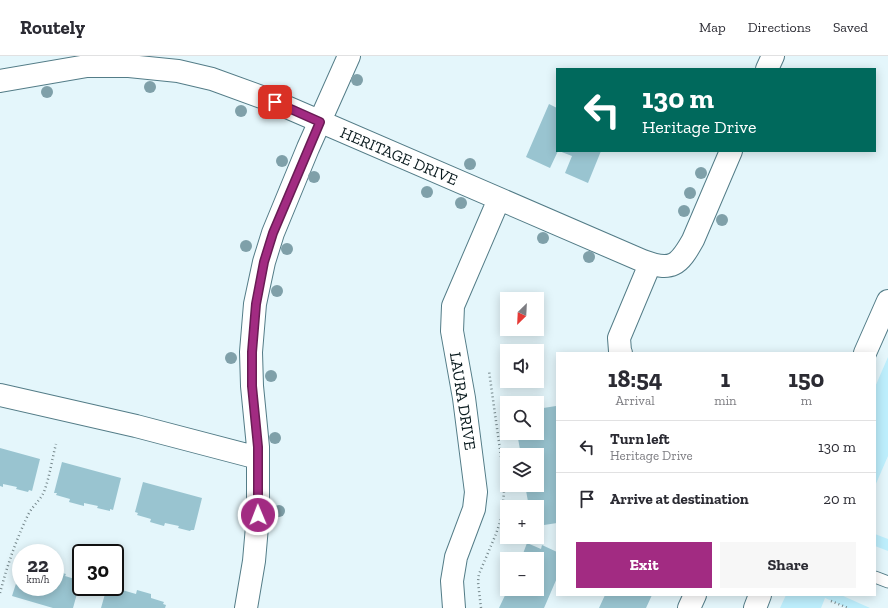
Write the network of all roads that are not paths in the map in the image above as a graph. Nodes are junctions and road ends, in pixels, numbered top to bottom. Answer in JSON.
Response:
{"nodes":[{"id":1,"x":349,"y":56,"type":"edge"},
{"id":2,"x":773,"y":56,"type":"edge"},
{"id":3,"x":767,"y":68,"type":"edge"},
{"id":4,"x":0,"y":81,"type":"edge"},
{"id":5,"x":320,"y":122,"type":"junction"},
{"id":6,"x":732,"y":152,"type":"edge"},
{"id":7,"x":499,"y":199,"type":"junction"},
{"id":8,"x":650,"y":264,"type":"junction"},
{"id":9,"x":888,"y":301,"type":"edge"},
{"id":10,"x":620,"y":352,"type":"edge"},
{"id":11,"x":865,"y":352,"type":"edge"},
{"id":12,"x":0,"y":395,"type":"edge"},
{"id":13,"x":258,"y":458,"type":"junction"},
{"id":14,"x":876,"y":577,"type":"edge"},
{"id":15,"x":888,"y":582,"type":"edge"},
{"id":16,"x":695,"y":596,"type":"edge"},
{"id":17,"x":760,"y":596,"type":"edge"},
{"id":18,"x":246,"y":608,"type":"edge"},
{"id":19,"x":454,"y":608,"type":"edge"},
{"id":20,"x":690,"y":608,"type":"edge"},
{"id":21,"x":755,"y":608,"type":"edge"}],
"edges":[{"from":1,"to":5,"type":"street"},
{"from":2,"to":3,"type":"street"},
{"from":4,"to":5,"type":"street","name":"HERITAGE DRIVE"},
{"from":5,"to":7,"type":"street","name":"HERITAGE DRIVE"},
{"from":5,"to":13,"type":"street"},
{"from":6,"to":8,"type":"street","name":"HERITAGE DRIVE"},
{"from":7,"to":8,"type":"street","name":"HERITAGE DRIVE"},
{"from":7,"to":19,"type":"street","name":"LAURA DRIVE"},
{"from":8,"to":10,"type":"street"},
{"from":9,"to":11,"type":"street"},
{"from":12,"to":13,"type":"street"},
{"from":13,"to":18,"type":"street"},
{"from":14,"to":15,"type":"lane"},
{"from":16,"to":20,"type":"street"},
{"from":17,"to":21,"type":"street"}]}
